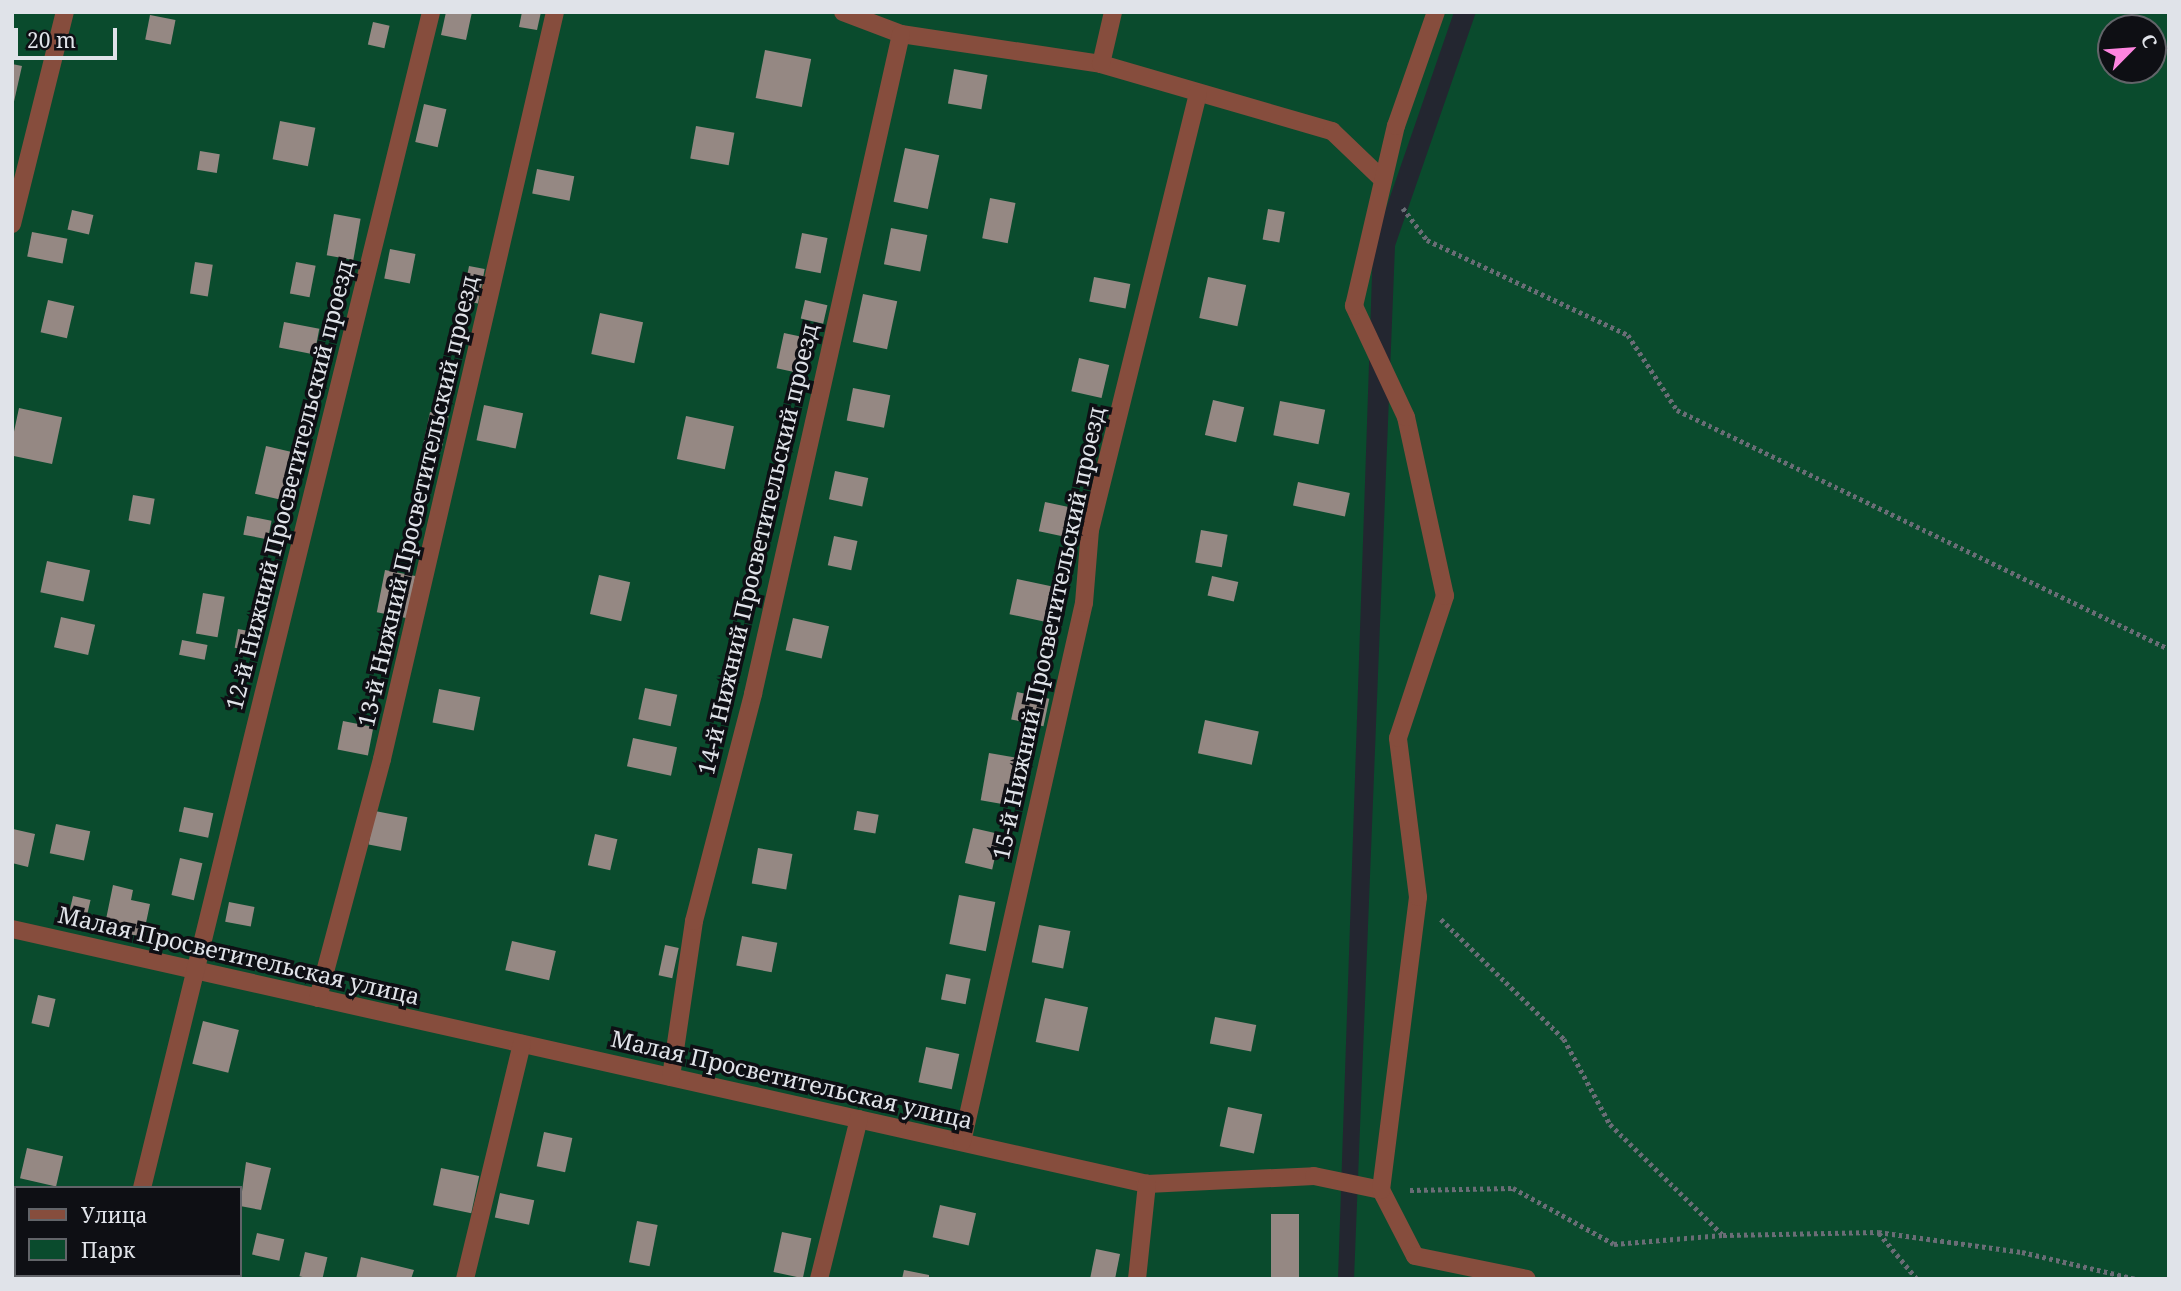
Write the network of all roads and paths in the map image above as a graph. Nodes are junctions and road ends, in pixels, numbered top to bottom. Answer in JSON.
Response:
{"nodes":[{"id":1,"x":65,"y":12,"type":"edge"},
{"id":2,"x":432,"y":12,"type":"edge"},
{"id":3,"x":555,"y":12,"type":"edge"},
{"id":4,"x":843,"y":12,"type":"edge"},
{"id":5,"x":1113,"y":12,"type":"edge"},
{"id":6,"x":1436,"y":12,"type":"edge"},
{"id":7,"x":901,"y":34,"type":"junction"},
{"id":8,"x":1101,"y":64,"type":"junction"},
{"id":9,"x":1198,"y":94,"type":"junction"},
{"id":10,"x":1382,"y":179,"type":"junction"},
{"id":11,"x":12,"y":224,"type":"edge"},
{"id":12,"x":2169,"y":649,"type":"edge"},
{"id":13,"x":1418,"y":897,"type":"junction"},
{"id":14,"x":12,"y":929,"type":"edge"},
{"id":15,"x":194,"y":970,"type":"junction"},
{"id":16,"x":318,"y":998,"type":"junction"},
{"id":17,"x":522,"y":1044,"type":"junction"},
{"id":18,"x":671,"y":1077,"type":"junction"},
{"id":19,"x":859,"y":1119,"type":"junction"},
{"id":20,"x":962,"y":1142,"type":"junction"},
{"id":21,"x":1147,"y":1184,"type":"junction"},
{"id":22,"x":142,"y":1186,"type":"edge"},
{"id":23,"x":1381,"y":1191,"type":"junction"},
{"id":24,"x":1878,"y":1232,"type":"junction"},
{"id":25,"x":1724,"y":1235,"type":"junction"},
{"id":26,"x":465,"y":1279,"type":"edge"},
{"id":27,"x":819,"y":1279,"type":"edge"},
{"id":28,"x":1137,"y":1279,"type":"edge"},
{"id":29,"x":1527,"y":1279,"type":"edge"},
{"id":30,"x":1917,"y":1279,"type":"edge"},
{"id":31,"x":2136,"y":1279,"type":"edge"}],
"edges":[{"from":1,"to":11,"type":"lane"},
{"from":2,"to":15,"type":"lane","name":"12-й Нижний Просветительский проезд"},
{"from":3,"to":16,"type":"lane","name":"13-й Нижний Просветительский проезд"},
{"from":4,"to":7,"type":"lane"},
{"from":5,"to":8,"type":"lane"},
{"from":6,"to":10,"type":"lane"},
{"from":7,"to":8,"type":"lane"},
{"from":7,"to":18,"type":"lane","name":"14-й Нижний Просветительский проезд"},
{"from":8,"to":9,"type":"lane"},
{"from":9,"to":10,"type":"lane"},
{"from":9,"to":20,"type":"lane","name":"15-й Нижний Просветительский проезд"},
{"from":10,"to":12,"type":"path"},
{"from":10,"to":13,"type":"lane"},
{"from":13,"to":23,"type":"lane"},
{"from":13,"to":25,"type":"path"},
{"from":14,"to":15,"type":"lane","name":"Малая Просветительская улица"},
{"from":15,"to":16,"type":"lane","name":"Малая Просветительская улица"},
{"from":15,"to":22,"type":"lane","name":"12-й Нижний Просветительский проезд"},
{"from":16,"to":17,"type":"lane","name":"Малая Просветительская улица"},
{"from":17,"to":18,"type":"lane","name":"Малая Просветительская улица"},
{"from":17,"to":26,"type":"lane"},
{"from":18,"to":19,"type":"lane","name":"Малая Просветительская улица"},
{"from":19,"to":20,"type":"lane","name":"Малая Просветительская улица"},
{"from":19,"to":27,"type":"lane"},
{"from":20,"to":21,"type":"lane","name":"Малая Просветительская улица"},
{"from":21,"to":23,"type":"lane","name":"Малая Просветительская улица"},
{"from":21,"to":28,"type":"lane"},
{"from":23,"to":25,"type":"path"},
{"from":23,"to":29,"type":"lane"},
{"from":24,"to":25,"type":"path"},
{"from":24,"to":30,"type":"path"},
{"from":24,"to":31,"type":"path"}]}
